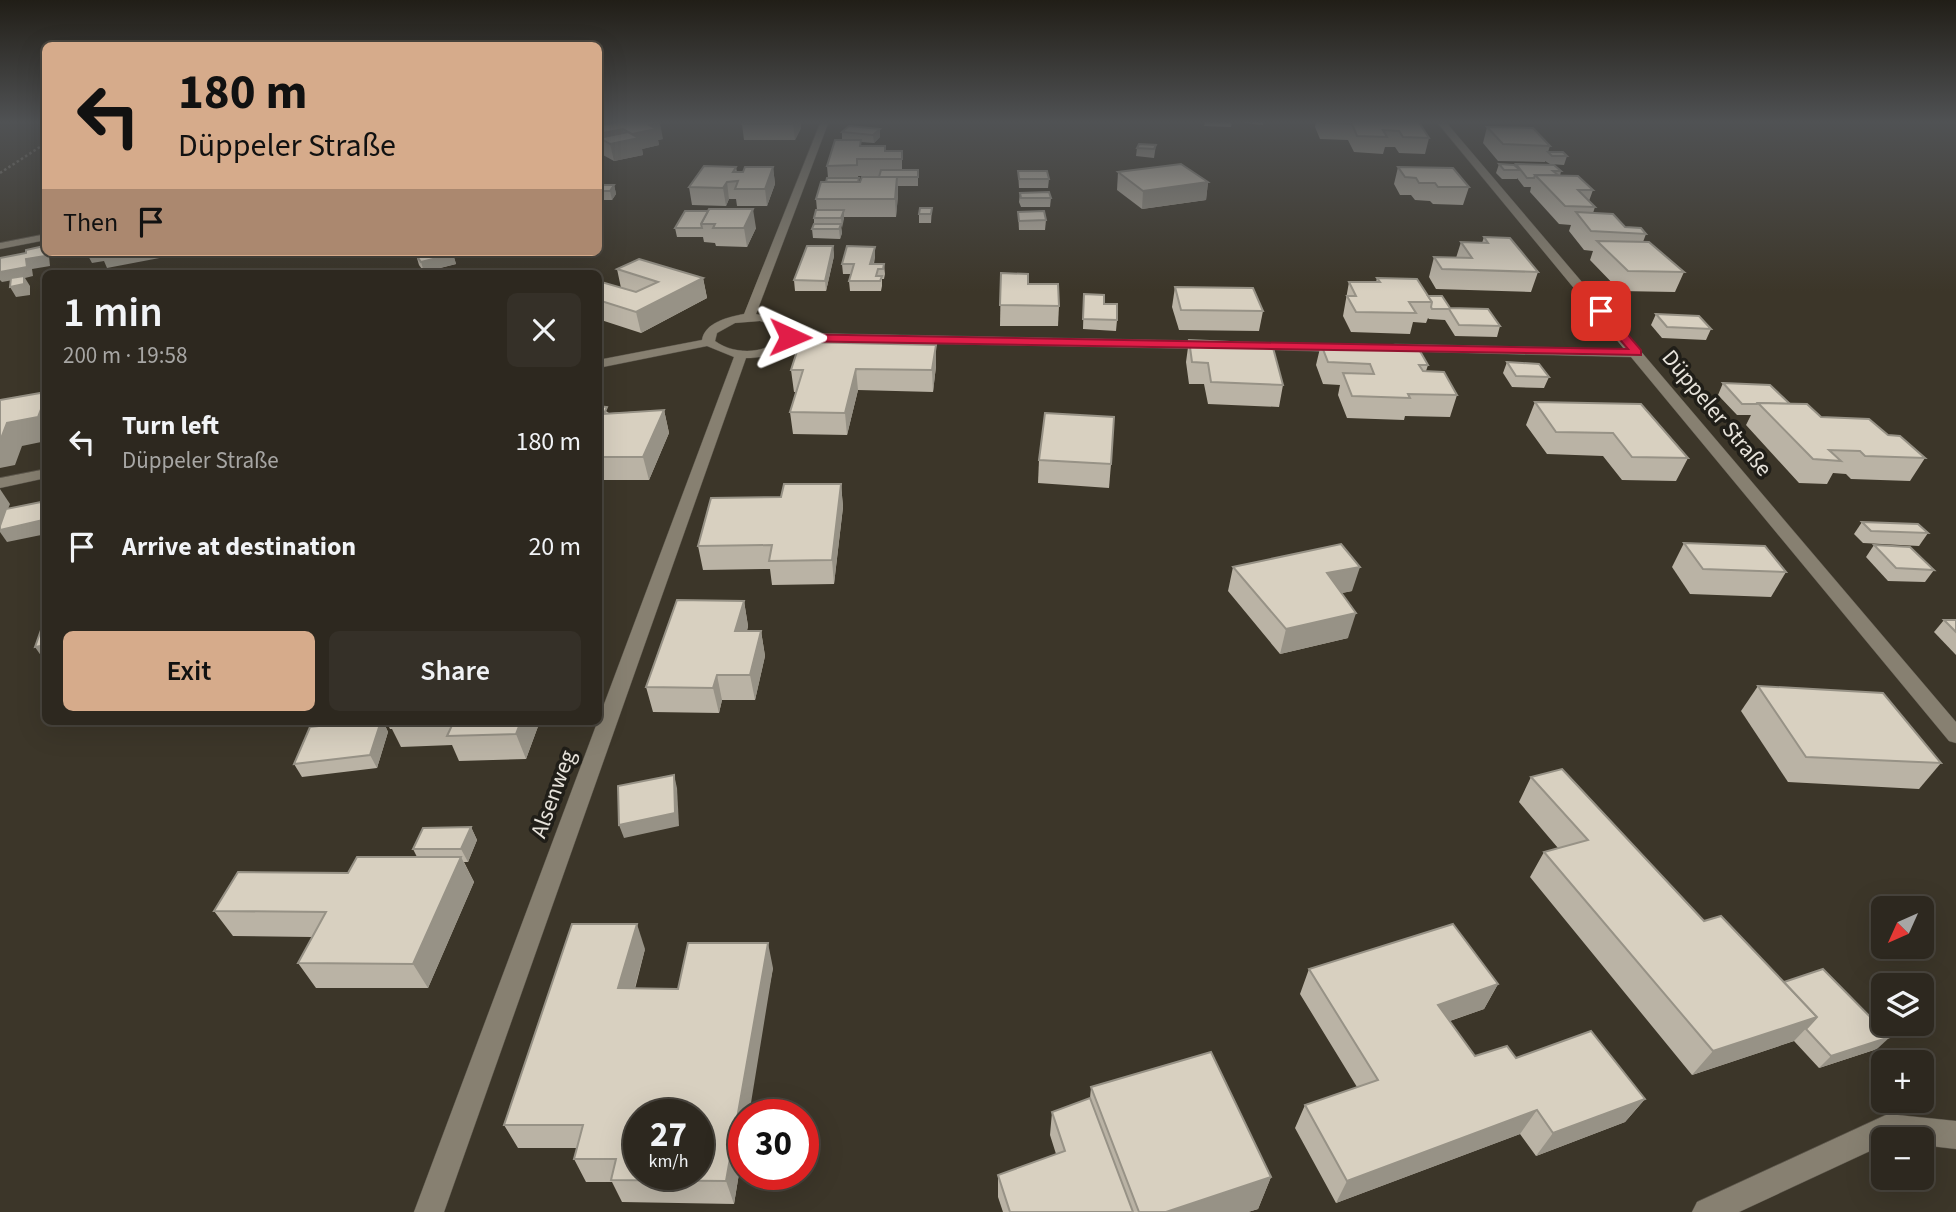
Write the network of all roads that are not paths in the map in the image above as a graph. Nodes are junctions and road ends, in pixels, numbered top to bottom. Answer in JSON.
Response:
{"nodes":[{"id":1,"x":803,"y":178,"type":"edge"},
{"id":2,"x":1488,"y":178,"type":"edge"},
{"id":3,"x":42,"y":238,"type":"edge"},
{"id":4,"x":0,"y":246,"type":"edge"},
{"id":5,"x":749,"y":317,"type":"junction"},
{"id":6,"x":790,"y":337,"type":"junction"},
{"id":7,"x":709,"y":342,"type":"junction"},
{"id":8,"x":1354,"y":348,"type":"edge"},
{"id":9,"x":1381,"y":348,"type":"edge"},
{"id":10,"x":1637,"y":353,"type":"junction"},
{"id":11,"x":741,"y":354,"type":"junction"},
{"id":12,"x":602,"y":362,"type":"edge"},
{"id":13,"x":42,"y":474,"type":"edge"},
{"id":14,"x":0,"y":482,"type":"edge"},
{"id":15,"x":1956,"y":736,"type":"edge"},
{"id":16,"x":1956,"y":1135,"type":"edge"},
{"id":17,"x":429,"y":1212,"type":"edge"},
{"id":18,"x":1707,"y":1212,"type":"edge"}],
"edges":[{"from":1,"to":5,"type":"street"},
{"from":2,"to":10,"type":"street","name":"Düppeler Straße"},
{"from":3,"to":4,"type":"street"},
{"from":5,"to":6,"type":"street"},
{"from":5,"to":7,"type":"street"},
{"from":6,"to":8,"type":"street"},
{"from":6,"to":11,"type":"street"},
{"from":7,"to":11,"type":"street"},
{"from":7,"to":12,"type":"street"},
{"from":9,"to":10,"type":"street"},
{"from":10,"to":15,"type":"street","name":"Düppeler Straße"},
{"from":11,"to":17,"type":"street","name":"Alsenweg"},
{"from":13,"to":14,"type":"street"},
{"from":16,"to":18,"type":"street"}]}
